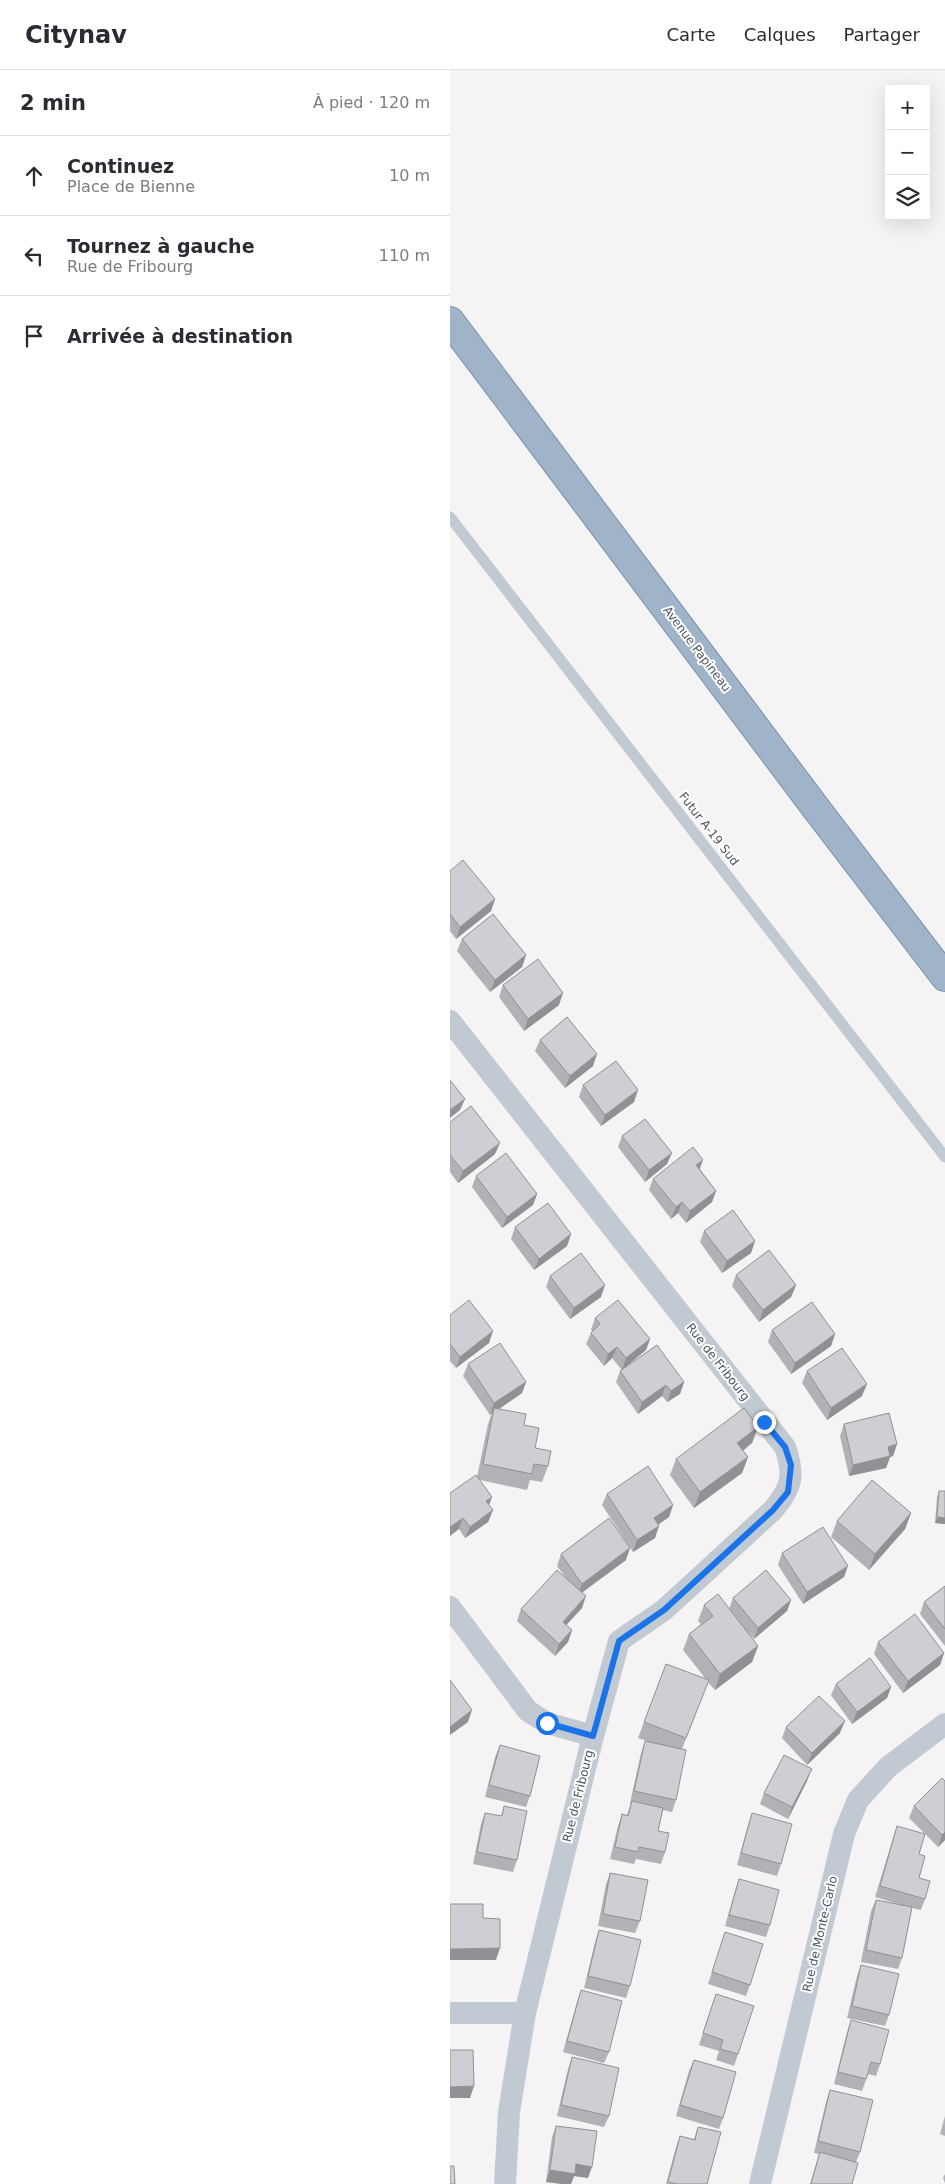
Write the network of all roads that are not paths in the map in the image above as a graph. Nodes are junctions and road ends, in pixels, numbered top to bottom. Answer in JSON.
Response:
{"nodes":[{"id":1,"x":450,"y":321,"type":"edge"},
{"id":2,"x":450,"y":517,"type":"edge"},
{"id":3,"x":945,"y":976,"type":"edge"},
{"id":4,"x":450,"y":1022,"type":"edge"},
{"id":5,"x":945,"y":1157,"type":"edge"},
{"id":6,"x":450,"y":1607,"type":"edge"},
{"id":7,"x":945,"y":1724,"type":"edge"},
{"id":8,"x":593,"y":1736,"type":"junction"},
{"id":9,"x":526,"y":2013,"type":"junction"},
{"id":10,"x":450,"y":2014,"type":"edge"},
{"id":11,"x":505,"y":2184,"type":"edge"},
{"id":12,"x":760,"y":2184,"type":"edge"}],
"edges":[{"from":1,"to":3,"type":"highway","name":"Avenue Papineau"},
{"from":2,"to":5,"type":"lane","name":"Futur A-19 Sud"},
{"from":4,"to":8,"type":"street","name":"Rue de Fribourg"},
{"from":6,"to":8,"type":"street"},
{"from":7,"to":12,"type":"street","name":"Rue de Monte-Carlo"},
{"from":8,"to":9,"type":"street","name":"Rue de Fribourg"},
{"from":9,"to":10,"type":"street"},
{"from":9,"to":11,"type":"street","name":"Rue de Fribourg"}]}
